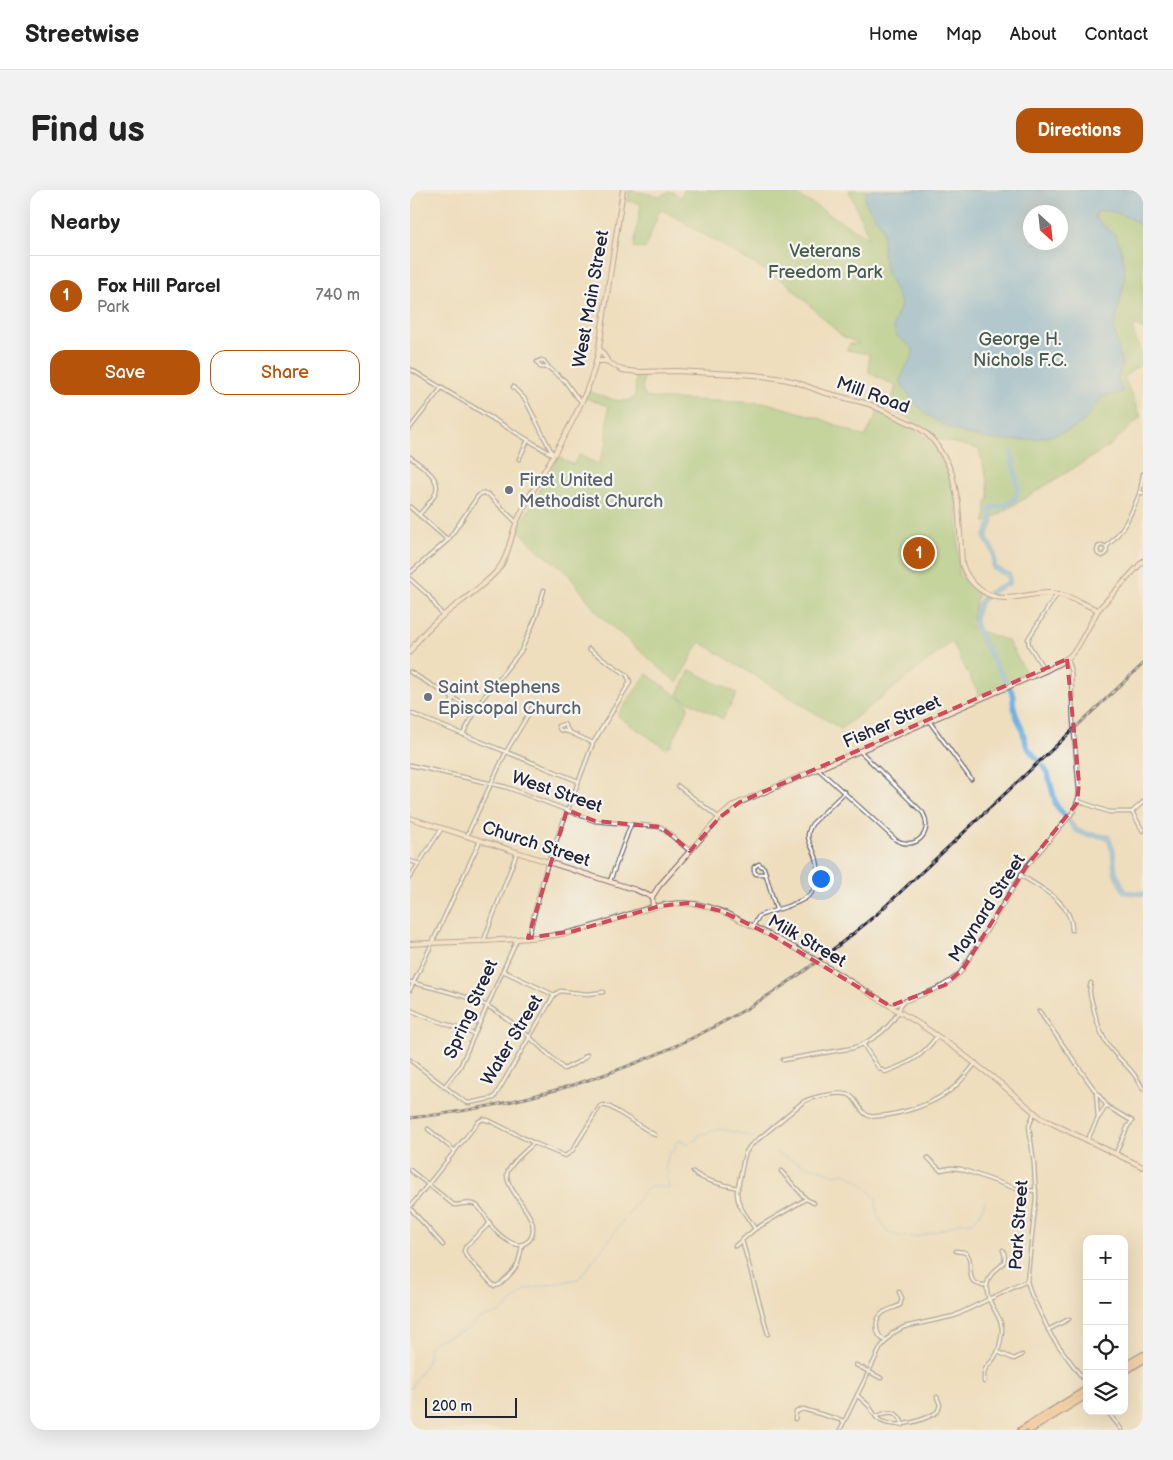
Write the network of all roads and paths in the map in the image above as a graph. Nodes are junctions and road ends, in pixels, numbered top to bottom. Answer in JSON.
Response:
{"nodes":[{"id":1,"x":624,"y":190,"type":"edge"},
{"id":2,"x":598,"y":348,"type":"junction"},
{"id":3,"x":596,"y":362,"type":"junction"},
{"id":4,"x":609,"y":362,"type":"junction"},
{"id":5,"x":549,"y":368,"type":"dead end"},
{"id":6,"x":410,"y":369,"type":"edge"},
{"id":7,"x":442,"y":387,"type":"junction"},
{"id":8,"x":513,"y":387,"type":"dead end"},
{"id":9,"x":581,"y":401,"type":"junction"},
{"id":10,"x":410,"y":428,"type":"edge"},
{"id":11,"x":528,"y":440,"type":"junction"},
{"id":12,"x":553,"y":455,"type":"junction"},
{"id":13,"x":410,"y":457,"type":"edge"},
{"id":14,"x":519,"y":459,"type":"dead end"},
{"id":15,"x":1143,"y":474,"type":"edge"},
{"id":16,"x":1141,"y":492,"type":"edge"},
{"id":17,"x":410,"y":507,"type":"edge"},
{"id":18,"x":419,"y":515,"type":"junction"},
{"id":19,"x":516,"y":522,"type":"junction"},
{"id":20,"x":448,"y":540,"type":"junction"},
{"id":21,"x":1106,"y":547,"type":"junction"},
{"id":22,"x":1143,"y":561,"type":"edge"},
{"id":23,"x":410,"y":573,"type":"edge"},
{"id":24,"x":410,"y":579,"type":"edge"},
{"id":25,"x":544,"y":590,"type":"dead end"},
{"id":26,"x":1057,"y":594,"type":"junction"},
{"id":27,"x":1098,"y":610,"type":"junction"},
{"id":28,"x":443,"y":616,"type":"junction"},
{"id":29,"x":589,"y":649,"type":"dead end"},
{"id":30,"x":410,"y":652,"type":"edge"},
{"id":31,"x":1067,"y":659,"type":"junction"},
{"id":32,"x":1045,"y":671,"type":"junction"},
{"id":33,"x":410,"y":672,"type":"edge"},
{"id":34,"x":453,"y":698,"type":"junction"},
{"id":35,"x":450,"y":706,"type":"dead end"},
{"id":36,"x":532,"y":708,"type":"dead end"},
{"id":37,"x":475,"y":710,"type":"junction"},
{"id":38,"x":410,"y":713,"type":"edge"},
{"id":39,"x":930,"y":721,"type":"junction"},
{"id":40,"x":569,"y":732,"type":"dead end"},
{"id":41,"x":463,"y":734,"type":"junction"},
{"id":42,"x":593,"y":743,"type":"junction"},
{"id":43,"x":860,"y":751,"type":"junction"},
{"id":44,"x":506,"y":752,"type":"junction"},
{"id":45,"x":410,"y":765,"type":"edge"},
{"id":46,"x":818,"y":769,"type":"junction"},
{"id":47,"x":971,"y":779,"type":"dead end"},
{"id":48,"x":578,"y":781,"type":"junction"},
{"id":49,"x":492,"y":783,"type":"junction"},
{"id":50,"x":678,"y":786,"type":"dead end"},
{"id":51,"x":845,"y":792,"type":"junction"},
{"id":52,"x":1078,"y":801,"type":"junction"},
{"id":53,"x":1143,"y":802,"type":"edge"},
{"id":54,"x":567,"y":810,"type":"junction"},
{"id":55,"x":1132,"y":812,"type":"junction"},
{"id":56,"x":410,"y":818,"type":"edge"},
{"id":57,"x":719,"y":818,"type":"junction"},
{"id":58,"x":631,"y":824,"type":"junction"},
{"id":59,"x":442,"y":828,"type":"junction"},
{"id":60,"x":1143,"y":831,"type":"edge"},
{"id":61,"x":466,"y":836,"type":"junction"},
{"id":62,"x":480,"y":841,"type":"junction"},
{"id":63,"x":690,"y":851,"type":"junction"},
{"id":64,"x":517,"y":852,"type":"junction"},
{"id":65,"x":410,"y":861,"type":"edge"},
{"id":66,"x":548,"y":862,"type":"junction"},
{"id":67,"x":418,"y":864,"type":"junction"},
{"id":68,"x":766,"y":874,"type":"junction"},
{"id":69,"x":1020,"y":875,"type":"junction"},
{"id":70,"x":410,"y":877,"type":"edge"},
{"id":71,"x":610,"y":882,"type":"junction"},
{"id":72,"x":652,"y":897,"type":"junction"},
{"id":73,"x":652,"y":907,"type":"junction"},
{"id":74,"x":776,"y":909,"type":"junction"},
{"id":75,"x":753,"y":926,"type":"junction"},
{"id":76,"x":1072,"y":930,"type":"dead end"},
{"id":77,"x":528,"y":938,"type":"junction"},
{"id":78,"x":517,"y":939,"type":"junction"},
{"id":79,"x":484,"y":940,"type":"junction"},
{"id":80,"x":433,"y":943,"type":"junction"},
{"id":81,"x":410,"y":944,"type":"edge"},
{"id":82,"x":502,"y":971,"type":"junction"},
{"id":83,"x":412,"y":983,"type":"edge"},
{"id":84,"x":1091,"y":983,"type":"dead end"},
{"id":85,"x":410,"y":990,"type":"edge"},
{"id":86,"x":603,"y":992,"type":"dead end"},
{"id":87,"x":554,"y":994,"type":"junction"},
{"id":88,"x":904,"y":1002,"type":"junction"},
{"id":89,"x":487,"y":1006,"type":"junction"},
{"id":90,"x":890,"y":1006,"type":"junction"},
{"id":91,"x":410,"y":1010,"type":"edge"},
{"id":92,"x":1039,"y":1011,"type":"dead end"},
{"id":93,"x":899,"y":1012,"type":"junction"},
{"id":94,"x":475,"y":1034,"type":"junction"},
{"id":95,"x":937,"y":1036,"type":"junction"},
{"id":96,"x":529,"y":1037,"type":"junction"},
{"id":97,"x":863,"y":1044,"type":"junction"},
{"id":98,"x":587,"y":1055,"type":"dead end"},
{"id":99,"x":410,"y":1060,"type":"edge"},
{"id":100,"x":783,"y":1060,"type":"dead end"},
{"id":101,"x":976,"y":1063,"type":"junction"},
{"id":102,"x":444,"y":1087,"type":"junction"},
{"id":103,"x":1143,"y":1089,"type":"edge"},
{"id":104,"x":1096,"y":1092,"type":"junction"},
{"id":105,"x":1106,"y":1106,"type":"junction"},
{"id":106,"x":1034,"y":1113,"type":"junction"},
{"id":107,"x":1098,"y":1118,"type":"junction"},
{"id":108,"x":428,"y":1129,"type":"dead end"},
{"id":109,"x":655,"y":1134,"type":"dead end"},
{"id":110,"x":1087,"y":1141,"type":"junction"},
{"id":111,"x":534,"y":1143,"type":"junction"},
{"id":112,"x":455,"y":1151,"type":"junction"},
{"id":113,"x":1116,"y":1155,"type":"junction"},
{"id":114,"x":928,"y":1158,"type":"dead end"},
{"id":115,"x":1143,"y":1167,"type":"edge"},
{"id":116,"x":410,"y":1170,"type":"edge"},
{"id":117,"x":781,"y":1171,"type":"dead end"},
{"id":118,"x":693,"y":1172,"type":"dead end"},
{"id":119,"x":428,"y":1184,"type":"junction"},
{"id":120,"x":738,"y":1188,"type":"junction"},
{"id":121,"x":1036,"y":1191,"type":"junction"},
{"id":122,"x":806,"y":1199,"type":"junction"},
{"id":123,"x":814,"y":1203,"type":"dead end"},
{"id":124,"x":410,"y":1207,"type":"edge"},
{"id":125,"x":490,"y":1223,"type":"junction"},
{"id":126,"x":755,"y":1229,"type":"junction"},
{"id":127,"x":742,"y":1240,"type":"junction"},
{"id":128,"x":443,"y":1245,"type":"dead end"},
{"id":129,"x":522,"y":1245,"type":"junction"},
{"id":130,"x":734,"y":1246,"type":"dead end"},
{"id":131,"x":1003,"y":1250,"type":"dead end"},
{"id":132,"x":956,"y":1251,"type":"dead end"},
{"id":133,"x":1027,"y":1280,"type":"junction"},
{"id":134,"x":987,"y":1286,"type":"junction"},
{"id":135,"x":900,"y":1292,"type":"dead end"},
{"id":136,"x":989,"y":1299,"type":"junction"},
{"id":137,"x":1069,"y":1319,"type":"dead end"},
{"id":138,"x":1048,"y":1330,"type":"junction"},
{"id":139,"x":768,"y":1334,"type":"dead end"},
{"id":140,"x":885,"y":1341,"type":"junction"},
{"id":141,"x":998,"y":1352,"type":"junction"},
{"id":142,"x":1143,"y":1355,"type":"edge"},
{"id":143,"x":1022,"y":1356,"type":"dead end"},
{"id":144,"x":1143,"y":1360,"type":"edge"},
{"id":145,"x":1128,"y":1364,"type":"edge"},
{"id":146,"x":856,"y":1365,"type":"dead end"},
{"id":147,"x":1127,"y":1370,"type":"edge"},
{"id":148,"x":868,"y":1371,"type":"junction"},
{"id":149,"x":881,"y":1378,"type":"dead end"},
{"id":150,"x":1083,"y":1379,"type":"edge"},
{"id":151,"x":984,"y":1382,"type":"dead end"},
{"id":152,"x":1083,"y":1391,"type":"edge"},
{"id":153,"x":857,"y":1395,"type":"junction"},
{"id":154,"x":936,"y":1397,"type":"dead end"},
{"id":155,"x":1083,"y":1397,"type":"edge"},
{"id":156,"x":1110,"y":1415,"type":"edge"},
{"id":157,"x":876,"y":1417,"type":"junction"},
{"id":158,"x":795,"y":1419,"type":"dead end"},
{"id":159,"x":844,"y":1421,"type":"junction"},
{"id":160,"x":903,"y":1425,"type":"junction"},
{"id":161,"x":840,"y":1430,"type":"edge"},
{"id":162,"x":1021,"y":1430,"type":"edge"},
{"id":163,"x":1030,"y":1430,"type":"edge"},
{"id":164,"x":1122,"y":1430,"type":"edge"}],
"edges":[{"from":1,"to":2,"type":"main road","name":"West Main Street"},
{"from":2,"to":3,"type":"main road","name":"West Main Street"},
{"from":2,"to":4,"type":"main road","name":"Mill Road"},
{"from":3,"to":4,"type":"main road","name":"Mill Road"},
{"from":3,"to":9,"type":"main road","name":"West Main Street"},
{"from":4,"to":26,"type":"main road","name":"Mill Road"},
{"from":5,"to":9,"type":"street"},
{"from":6,"to":7,"type":"street"},
{"from":7,"to":10,"type":"street"},
{"from":7,"to":11,"type":"street"},
{"from":8,"to":12,"type":"street"},
{"from":9,"to":12,"type":"main road","name":"West Main Street"},
{"from":11,"to":12,"type":"street"},
{"from":11,"to":14,"type":"street"},
{"from":12,"to":19,"type":"main road","name":"West Main Street"},
{"from":13,"to":18,"type":"street"},
{"from":15,"to":16,"type":"street"},
{"from":16,"to":21,"type":"street"},
{"from":17,"to":18,"type":"street"},
{"from":18,"to":20,"type":"street"},
{"from":19,"to":20,"type":"street"},
{"from":19,"to":28,"type":"main road","name":"West Main Street"},
{"from":20,"to":23,"type":"street"},
{"from":21,"to":21,"type":"street"},
{"from":22,"to":27,"type":"main road","name":"Fisher Street"},
{"from":24,"to":28,"type":"street"},
{"from":25,"to":37,"type":"street"},
{"from":26,"to":27,"type":"main road","name":"Mill Road"},
{"from":26,"to":32,"type":"street"},
{"from":27,"to":31,"type":"main road","name":"Fisher Street"},
{"from":28,"to":30,"type":"main road","name":"West Main Street"},
{"from":29,"to":42,"type":"street"},
{"from":31,"to":32,"type":"main road","name":"Fisher Street"},
{"from":31,"to":52,"type":"street"},
{"from":32,"to":39,"type":"main road","name":"Fisher Street"},
{"from":33,"to":34,"type":"street"},
{"from":34,"to":35,"type":"street"},
{"from":34,"to":37,"type":"street"},
{"from":36,"to":44,"type":"street"},
{"from":37,"to":41,"type":"street"},
{"from":38,"to":41,"type":"street"},
{"from":39,"to":43,"type":"main road","name":"Fisher Street"},
{"from":39,"to":47,"type":"street"},
{"from":40,"to":42,"type":"street"},
{"from":41,"to":44,"type":"street"},
{"from":42,"to":48,"type":"street"},
{"from":43,"to":46,"type":"main road","name":"Fisher Street"},
{"from":43,"to":51,"type":"street"},
{"from":44,"to":48,"type":"street"},
{"from":44,"to":49,"type":"street"},
{"from":45,"to":49,"type":"street","name":"West Street"},
{"from":46,"to":51,"type":"street"},
{"from":46,"to":57,"type":"main road","name":"Fisher Street"},
{"from":48,"to":54,"type":"street"},
{"from":49,"to":54,"type":"street","name":"West Street"},
{"from":49,"to":61,"type":"street"},
{"from":50,"to":57,"type":"street"},
{"from":51,"to":74,"type":"street"},
{"from":52,"to":55,"type":"street"},
{"from":52,"to":69,"type":"street","name":"Maynard Street"},
{"from":53,"to":55,"type":"street"},
{"from":54,"to":58,"type":"street","name":"West Street"},
{"from":54,"to":66,"type":"street"},
{"from":55,"to":60,"type":"street"},
{"from":56,"to":59,"type":"main road","name":"Church Street"},
{"from":57,"to":63,"type":"main road","name":"Fisher Street"},
{"from":58,"to":63,"type":"street","name":"West Street"},
{"from":58,"to":71,"type":"street"},
{"from":59,"to":61,"type":"main road","name":"Church Street"},
{"from":59,"to":67,"type":"street"},
{"from":61,"to":62,"type":"main road","name":"Church Street"},
{"from":62,"to":64,"type":"main road","name":"Church Street"},
{"from":62,"to":80,"type":"street"},
{"from":63,"to":72,"type":"main road","name":"Fisher Street"},
{"from":64,"to":66,"type":"main road","name":"Church Street"},
{"from":64,"to":79,"type":"street"},
{"from":65,"to":67,"type":"street"},
{"from":66,"to":71,"type":"main road","name":"Church Street"},
{"from":66,"to":77,"type":"street"},
{"from":67,"to":70,"type":"street"},
{"from":68,"to":68,"type":"street"},
{"from":68,"to":74,"type":"street"},
{"from":69,"to":76,"type":"street"},
{"from":69,"to":88,"type":"street","name":"Maynard Street"},
{"from":71,"to":72,"type":"main road","name":"Church Street"},
{"from":72,"to":73,"type":"main road"},
{"from":73,"to":75,"type":"main road","name":"Milk Street"},
{"from":73,"to":77,"type":"main road","name":"Milk Street"},
{"from":74,"to":75,"type":"street"},
{"from":75,"to":90,"type":"main road","name":"Milk Street","bridge":true},
{"from":77,"to":78,"type":"main road","name":"Milk Street"},
{"from":78,"to":79,"type":"main road","name":"Milk Street"},
{"from":78,"to":82,"type":"street","name":"Spring Street"},
{"from":79,"to":80,"type":"main road","name":"Milk Street"},
{"from":80,"to":81,"type":"main road","name":"Milk Street"},
{"from":80,"to":83,"type":"street"},
{"from":82,"to":87,"type":"street"},
{"from":82,"to":89,"type":"street","name":"Spring Street"},
{"from":83,"to":85,"type":"street"},
{"from":83,"to":89,"type":"street"},
{"from":84,"to":103,"type":"street"},
{"from":86,"to":87,"type":"street"},
{"from":87,"to":96,"type":"street","name":"Water Street"},
{"from":88,"to":90,"type":"street","name":"Maynard Street"},
{"from":88,"to":93,"type":"street"},
{"from":89,"to":94,"type":"street","name":"Spring Street"},
{"from":89,"to":96,"type":"street"},
{"from":90,"to":93,"type":"main road","name":"Milk Street"},
{"from":91,"to":94,"type":"street"},
{"from":92,"to":104,"type":"street"},
{"from":93,"to":95,"type":"main road","name":"Milk Street"},
{"from":93,"to":97,"type":"street"},
{"from":94,"to":102,"type":"street","name":"Spring Street"},
{"from":95,"to":97,"type":"street"},
{"from":95,"to":101,"type":"main road","name":"Milk Street"},
{"from":96,"to":98,"type":"street"},
{"from":96,"to":102,"type":"street","name":"Water Street"},
{"from":97,"to":100,"type":"street"},
{"from":99,"to":102,"type":"street"},
{"from":101,"to":106,"type":"main road","name":"Milk Street"},
{"from":101,"to":120,"type":"street"},
{"from":104,"to":105,"type":"street"},
{"from":104,"to":107,"type":"street"},
{"from":105,"to":107,"type":"street"},
{"from":105,"to":113,"type":"street"},
{"from":106,"to":110,"type":"main road","name":"Milk Street"},
{"from":106,"to":121,"type":"street","name":"Park Street"},
{"from":107,"to":110,"type":"street"},
{"from":108,"to":112,"type":"street"},
{"from":109,"to":111,"type":"street"},
{"from":110,"to":113,"type":"main road","name":"Milk Street"},
{"from":111,"to":112,"type":"street"},
{"from":111,"to":129,"type":"street"},
{"from":112,"to":119,"type":"street"},
{"from":113,"to":115,"type":"main road","name":"Milk Street"},
{"from":114,"to":121,"type":"street"},
{"from":116,"to":119,"type":"street"},
{"from":117,"to":122,"type":"street"},
{"from":118,"to":120,"type":"street"},
{"from":119,"to":124,"type":"street"},
{"from":119,"to":125,"type":"street"},
{"from":120,"to":126,"type":"street"},
{"from":121,"to":133,"type":"street","name":"Park Street"},
{"from":122,"to":123,"type":"street"},
{"from":122,"to":126,"type":"street"},
{"from":124,"to":128,"type":"street"},
{"from":125,"to":129,"type":"street"},
{"from":125,"to":129,"type":"street"},
{"from":126,"to":127,"type":"street"},
{"from":127,"to":130,"type":"street"},
{"from":127,"to":139,"type":"street"},
{"from":131,"to":134,"type":"street"},
{"from":132,"to":134,"type":"street"},
{"from":133,"to":136,"type":"street"},
{"from":133,"to":138,"type":"street","name":"Park Street"},
{"from":134,"to":136,"type":"street"},
{"from":135,"to":140,"type":"street"},
{"from":136,"to":140,"type":"street"},
{"from":136,"to":141,"type":"street"},
{"from":137,"to":138,"type":"street"},
{"from":138,"to":150,"type":"street","name":"Park Street"},
{"from":140,"to":148,"type":"street"},
{"from":141,"to":143,"type":"street"},
{"from":141,"to":151,"type":"street"},
{"from":142,"to":145,"type":"highway"},
{"from":144,"to":147,"type":"highway"},
{"from":146,"to":148,"type":"street"},
{"from":148,"to":149,"type":"street"},
{"from":148,"to":153,"type":"street"},
{"from":152,"to":162,"type":"highway"},
{"from":153,"to":157,"type":"street"},
{"from":153,"to":159,"type":"street"},
{"from":154,"to":160,"type":"street"},
{"from":155,"to":163,"type":"highway"},
{"from":156,"to":164,"type":"street"},
{"from":157,"to":160,"type":"street"},
{"from":157,"to":160,"type":"street"},
{"from":158,"to":159,"type":"street"},
{"from":159,"to":161,"type":"street"}]}
